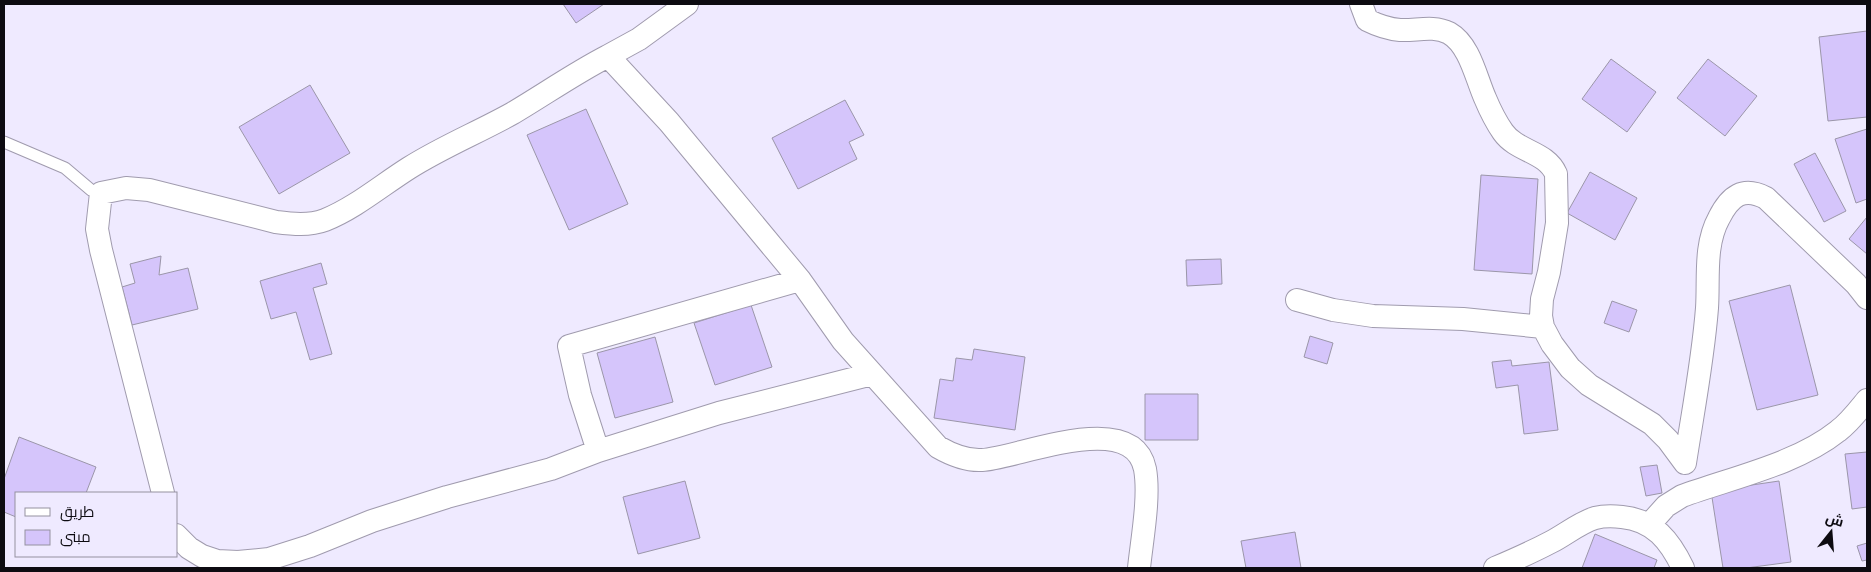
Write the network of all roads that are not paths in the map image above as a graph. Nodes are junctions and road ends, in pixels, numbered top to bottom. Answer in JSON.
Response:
{"nodes":[{"id":1,"x":687,"y":4,"type":"edge"},
{"id":2,"x":1361,"y":4,"type":"edge"},
{"id":3,"x":608,"y":56,"type":"junction"},
{"id":4,"x":4,"y":142,"type":"edge"},
{"id":5,"x":101,"y":193,"type":"junction"},
{"id":6,"x":800,"y":280,"type":"junction"},
{"id":7,"x":1867,"y":298,"type":"edge"},
{"id":8,"x":1297,"y":300,"type":"dead end"},
{"id":9,"x":1543,"y":327,"type":"junction"},
{"id":10,"x":872,"y":374,"type":"junction"},
{"id":11,"x":1867,"y":400,"type":"edge"},
{"id":12,"x":598,"y":451,"type":"junction"},
{"id":13,"x":1685,"y":463,"type":"junction"},
{"id":14,"x":163,"y":492,"type":"edge"},
{"id":15,"x":1682,"y":496,"type":"junction"},
{"id":16,"x":1649,"y":525,"type":"junction"},
{"id":17,"x":178,"y":537,"type":"edge"},
{"id":18,"x":1140,"y":568,"type":"edge"},
{"id":19,"x":1495,"y":568,"type":"edge"},
{"id":20,"x":1683,"y":568,"type":"edge"}],
"edges":[{"from":1,"to":3,"type":"street"},
{"from":2,"to":9,"type":"street"},
{"from":3,"to":5,"type":"street"},
{"from":3,"to":6,"type":"street"},
{"from":4,"to":5,"type":"lane"},
{"from":5,"to":14,"type":"street"},
{"from":6,"to":10,"type":"street"},
{"from":6,"to":12,"type":"street"},
{"from":7,"to":13,"type":"street"},
{"from":8,"to":9,"type":"street"},
{"from":9,"to":13,"type":"street"},
{"from":10,"to":12,"type":"street"},
{"from":10,"to":18,"type":"street"},
{"from":11,"to":15,"type":"street"},
{"from":12,"to":17,"type":"street"},
{"from":13,"to":15,"type":"street"},
{"from":15,"to":16,"type":"street"},
{"from":16,"to":19,"type":"street"},
{"from":16,"to":20,"type":"street"}]}
